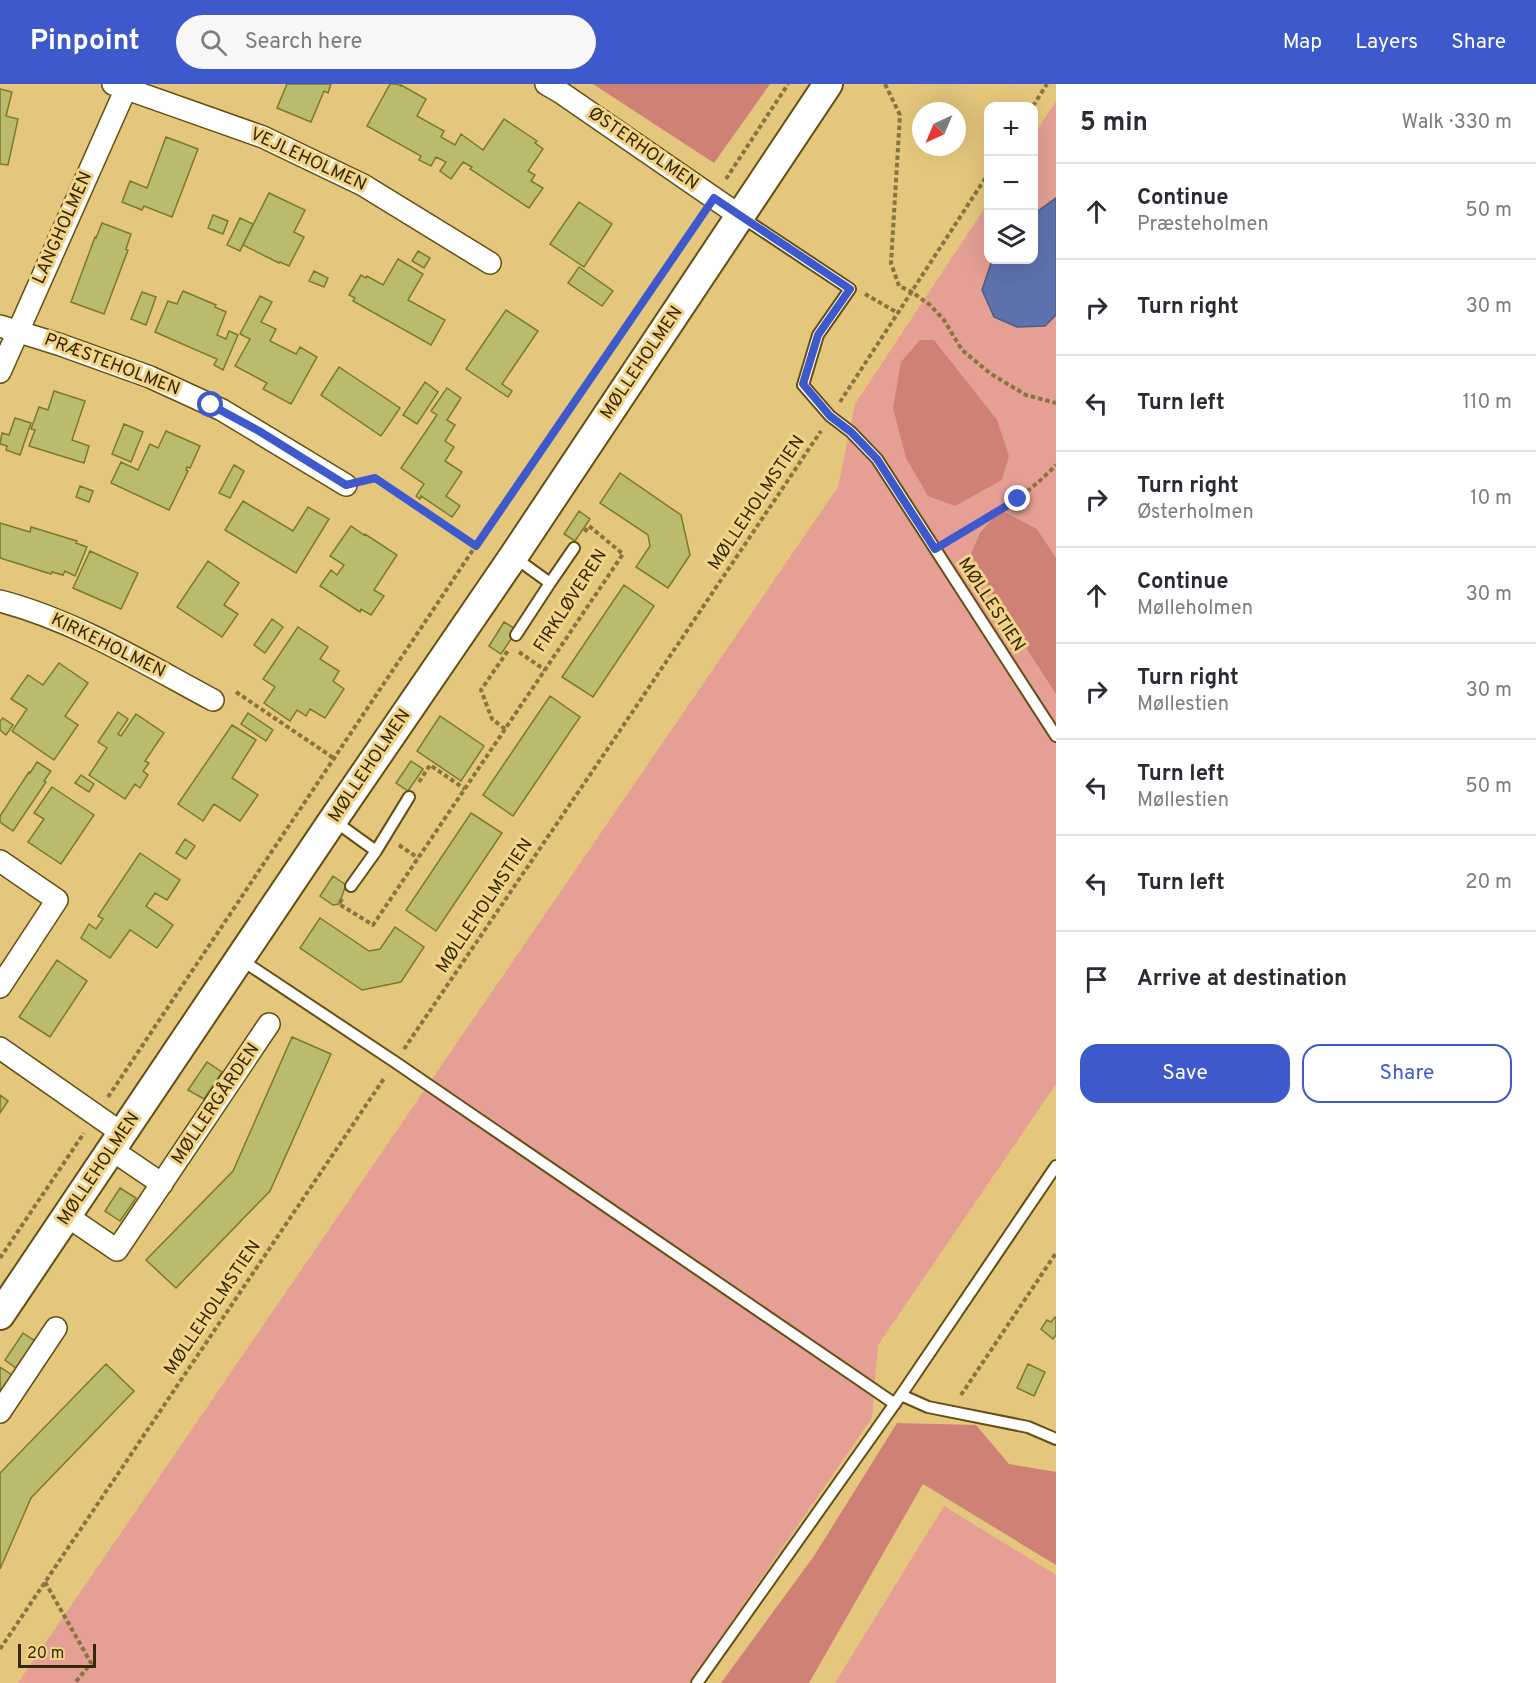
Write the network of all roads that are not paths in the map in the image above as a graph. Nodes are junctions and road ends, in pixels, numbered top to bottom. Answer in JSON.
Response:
{"nodes":[{"id":1,"x":546,"y":84,"type":"edge"},
{"id":2,"x":828,"y":84,"type":"edge"},
{"id":3,"x":122,"y":85,"type":"edge"},
{"id":4,"x":740,"y":216,"type":"junction"},
{"id":5,"x":490,"y":263,"type":"dead end"},
{"id":6,"x":9,"y":328,"type":"edge"},
{"id":7,"x":0,"y":372,"type":"edge"},
{"id":8,"x":346,"y":485,"type":"road end"},
{"id":9,"x":574,"y":548,"type":"road end"},
{"id":10,"x":513,"y":557,"type":"junction"},
{"id":11,"x":550,"y":583,"type":"junction"},
{"id":12,"x":0,"y":601,"type":"edge"},
{"id":13,"x":516,"y":636,"type":"dead end"},
{"id":14,"x":213,"y":700,"type":"road end"},
{"id":15,"x":1056,"y":736,"type":"edge"},
{"id":16,"x":409,"y":797,"type":"road end"},
{"id":17,"x":333,"y":820,"type":"junction"},
{"id":18,"x":376,"y":851,"type":"junction"},
{"id":19,"x":0,"y":861,"type":"edge"},
{"id":20,"x":351,"y":886,"type":"road end"},
{"id":21,"x":240,"y":959,"type":"junction"},
{"id":22,"x":0,"y":987,"type":"edge"},
{"id":23,"x":269,"y":1024,"type":"dead end"},
{"id":24,"x":0,"y":1048,"type":"edge"},
{"id":25,"x":118,"y":1142,"type":"junction"},
{"id":26,"x":1056,"y":1166,"type":"edge"},
{"id":27,"x":162,"y":1184,"type":"junction"},
{"id":28,"x":67,"y":1216,"type":"junction"},
{"id":29,"x":0,"y":1315,"type":"edge"},
{"id":30,"x":57,"y":1328,"type":"dead end"},
{"id":31,"x":898,"y":1400,"type":"junction"},
{"id":32,"x":0,"y":1412,"type":"edge"},
{"id":33,"x":1056,"y":1439,"type":"edge"},
{"id":34,"x":698,"y":1683,"type":"edge"}],
"edges":[{"from":1,"to":4,"type":"street","name":"ØSTERHOLMEN"},
{"from":2,"to":4,"type":"street","name":"MØLLEHOLMEN"},
{"from":3,"to":5,"type":"street","name":"VEJLEHOLMEN"},
{"from":3,"to":6,"type":"street","name":"LANGHOLMEN"},
{"from":4,"to":10,"type":"street","name":"MØLLEHOLMEN"},
{"from":4,"to":15,"type":"lane","name":"MØLLESTIEN"},
{"from":6,"to":7,"type":"street","name":"LANGHOLMEN"},
{"from":6,"to":8,"type":"street","name":"PRÆSTEHOLMEN"},
{"from":9,"to":11,"type":"lane","name":"FIRKLØVEREN"},
{"from":10,"to":11,"type":"lane"},
{"from":10,"to":17,"type":"street","name":"MØLLEHOLMEN"},
{"from":11,"to":13,"type":"lane","name":"FIRKLØVEREN"},
{"from":12,"to":14,"type":"street","name":"KIRKEHOLMEN"},
{"from":16,"to":18,"type":"lane"},
{"from":17,"to":18,"type":"lane"},
{"from":17,"to":21,"type":"street","name":"MØLLEHOLMEN"},
{"from":18,"to":20,"type":"lane"},
{"from":19,"to":22,"type":"street"},
{"from":21,"to":25,"type":"street","name":"MØLLEHOLMEN"},
{"from":21,"to":31,"type":"lane"},
{"from":23,"to":27,"type":"street","name":"MØLLERGÅRDEN"},
{"from":24,"to":25,"type":"street"},
{"from":25,"to":27,"type":"street","name":"MØLLERGÅRDEN"},
{"from":25,"to":28,"type":"street","name":"MØLLEHOLMEN"},
{"from":26,"to":31,"type":"lane"},
{"from":27,"to":28,"type":"street","name":"MØLLERGÅRDEN"},
{"from":28,"to":29,"type":"street","name":"MØLLEHOLMEN"},
{"from":30,"to":32,"type":"street"},
{"from":31,"to":33,"type":"lane"},
{"from":31,"to":34,"type":"lane"}]}
